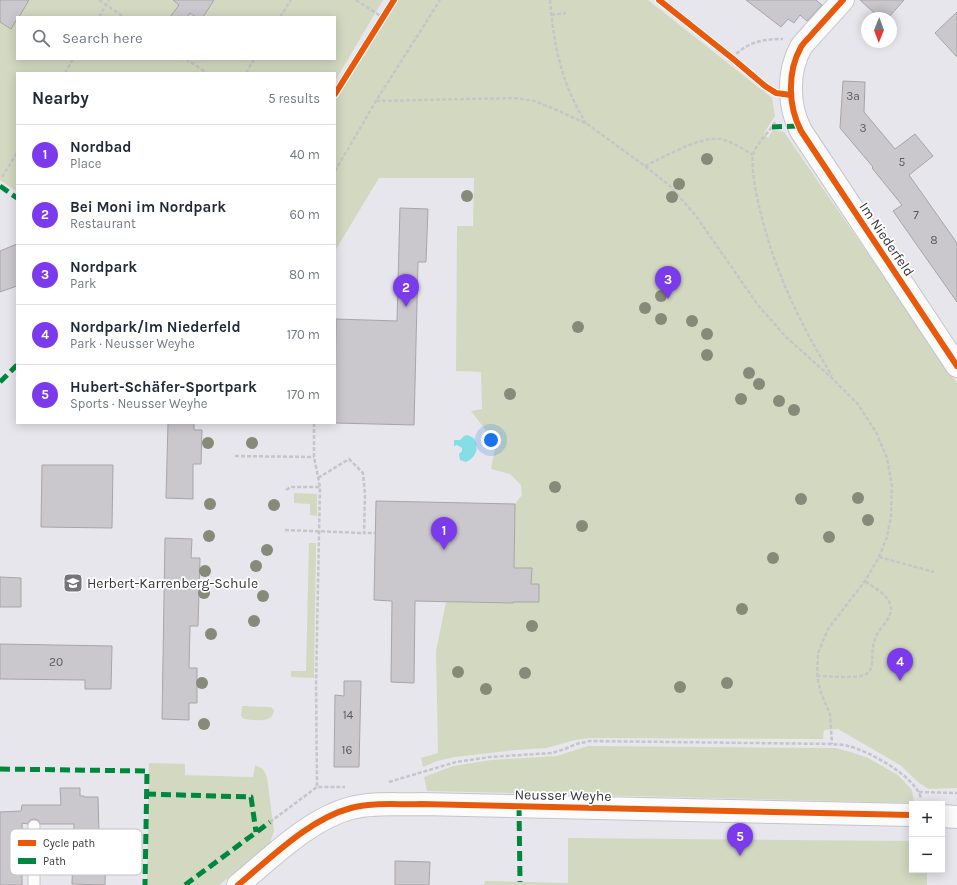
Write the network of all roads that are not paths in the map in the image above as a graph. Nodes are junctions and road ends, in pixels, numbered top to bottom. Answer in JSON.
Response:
{"nodes":[{"id":1,"x":843,"y":0,"type":"edge"},
{"id":2,"x":957,"y":366,"type":"edge"},
{"id":3,"x":909,"y":815,"type":"edge"},
{"id":4,"x":945,"y":816,"type":"edge"},
{"id":5,"x":957,"y":816,"type":"edge"},
{"id":6,"x":238,"y":885,"type":"edge"}],
"edges":[{"from":1,"to":2,"type":"street","name":"Im Niederfeld"},
{"from":3,"to":6,"type":"street","name":"Neusser Weyhe"},
{"from":4,"to":5,"type":"street"}]}
